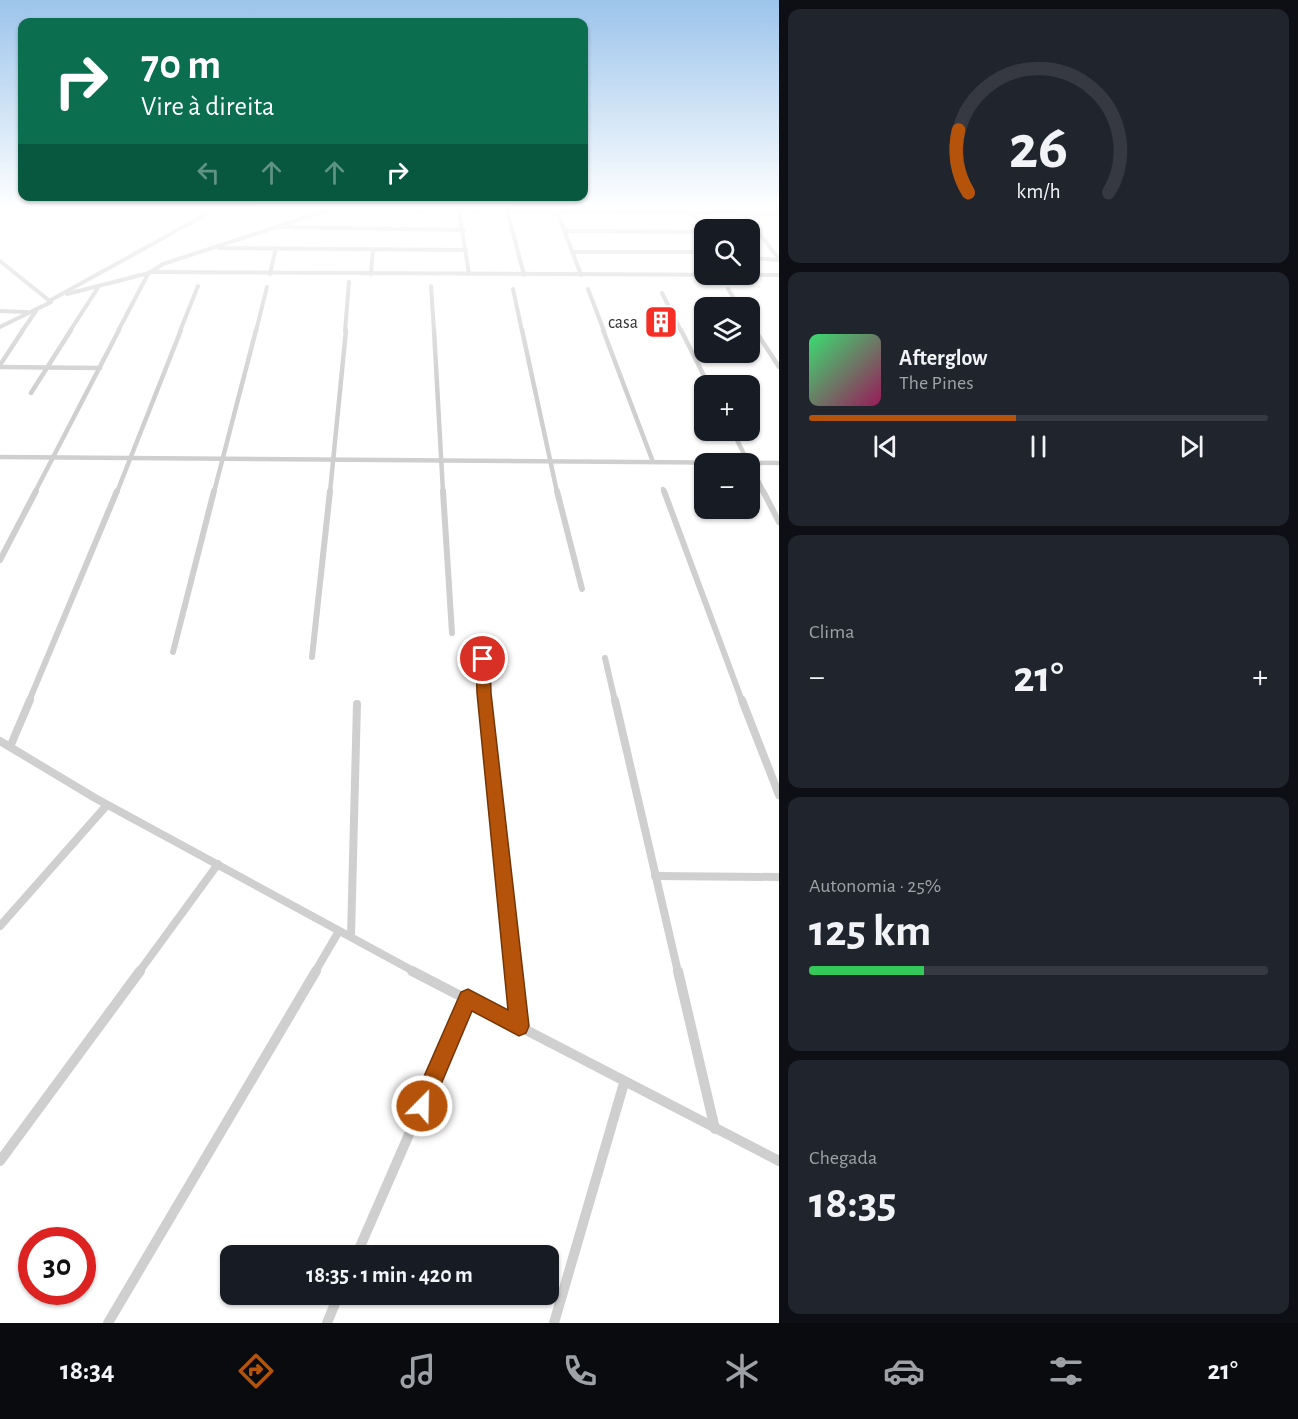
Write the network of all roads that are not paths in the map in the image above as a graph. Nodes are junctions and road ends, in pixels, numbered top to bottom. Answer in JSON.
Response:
{"nodes":[{"id":1,"x":9,"y":268,"type":"edge"},
{"id":2,"x":106,"y":268,"type":"edge"},
{"id":3,"x":157,"y":268,"type":"edge"},
{"id":4,"x":271,"y":268,"type":"edge"},
{"id":5,"x":372,"y":268,"type":"edge"},
{"id":6,"x":468,"y":268,"type":"edge"},
{"id":7,"x":522,"y":268,"type":"edge"},
{"id":8,"x":578,"y":268,"type":"edge"},
{"id":9,"x":150,"y":273,"type":"junction"},
{"id":10,"x":270,"y":274,"type":"junction"},
{"id":11,"x":371,"y":274,"type":"junction"},
{"id":12,"x":469,"y":274,"type":"junction"},
{"id":13,"x":524,"y":275,"type":"junction"},
{"id":14,"x":581,"y":275,"type":"junction"},
{"id":15,"x":694,"y":275,"type":"edge"},
{"id":16,"x":760,"y":275,"type":"edge"},
{"id":17,"x":779,"y":275,"type":"edge"},
{"id":18,"x":349,"y":282,"type":"dead end"},
{"id":19,"x":99,"y":286,"type":"junction"},
{"id":20,"x":198,"y":286,"type":"dead end"},
{"id":21,"x":431,"y":286,"type":"dead end"},
{"id":22,"x":267,"y":287,"type":"dead end"},
{"id":23,"x":513,"y":289,"type":"dead end"},
{"id":24,"x":588,"y":289,"type":"dead end"},
{"id":25,"x":728,"y":289,"type":"dead end"},
{"id":26,"x":662,"y":293,"type":"dead end"},
{"id":27,"x":733,"y":297,"type":"edge"},
{"id":28,"x":56,"y":299,"type":"junction"},
{"id":29,"x":51,"y":300,"type":"junction"},
{"id":30,"x":38,"y":309,"type":"junction"},
{"id":31,"x":0,"y":311,"type":"edge"},
{"id":32,"x":32,"y":312,"type":"junction"},
{"id":33,"x":1,"y":325,"type":"edge"},
{"id":34,"x":760,"y":338,"type":"edge"},
{"id":35,"x":0,"y":366,"type":"edge"},
{"id":36,"x":48,"y":367,"type":"junction"},
{"id":37,"x":779,"y":367,"type":"edge"},
{"id":38,"x":100,"y":368,"type":"junction"},
{"id":39,"x":703,"y":375,"type":"edge"},
{"id":40,"x":32,"y":393,"type":"dead end"},
{"id":41,"x":0,"y":457,"type":"edge"},
{"id":42,"x":55,"y":458,"type":"junction"},
{"id":43,"x":131,"y":458,"type":"junction"},
{"id":44,"x":225,"y":458,"type":"junction"},
{"id":45,"x":334,"y":459,"type":"junction"},
{"id":46,"x":441,"y":460,"type":"junction"},
{"id":47,"x":549,"y":460,"type":"junction"},
{"id":48,"x":653,"y":462,"type":"junction"},
{"id":49,"x":694,"y":463,"type":"edge"},
{"id":50,"x":779,"y":463,"type":"edge"},
{"id":51,"x":760,"y":464,"type":"edge"},
{"id":52,"x":760,"y":485,"type":"edge"},
{"id":53,"x":663,"y":489,"type":"dead end"},
{"id":54,"x":779,"y":522,"type":"edge"},
{"id":55,"x":0,"y":560,"type":"edge"},
{"id":56,"x":582,"y":589,"type":"dead end"},
{"id":57,"x":452,"y":633,"type":"dead end"},
{"id":58,"x":483,"y":642,"type":"dead end"},
{"id":59,"x":173,"y":652,"type":"dead end"},
{"id":60,"x":312,"y":657,"type":"dead end"},
{"id":61,"x":605,"y":658,"type":"dead end"},
{"id":62,"x":357,"y":704,"type":"dead end"},
{"id":63,"x":0,"y":741,"type":"edge"},
{"id":64,"x":10,"y":747,"type":"junction"},
{"id":65,"x":779,"y":795,"type":"edge"},
{"id":66,"x":107,"y":805,"type":"junction"},
{"id":67,"x":218,"y":864,"type":"junction"},
{"id":68,"x":656,"y":876,"type":"junction"},
{"id":69,"x":779,"y":877,"type":"edge"},
{"id":70,"x":0,"y":926,"type":"edge"},
{"id":71,"x":339,"y":931,"type":"junction"},
{"id":72,"x":351,"y":936,"type":"junction"},
{"id":73,"x":468,"y":999,"type":"junction"},
{"id":74,"x":519,"y":1026,"type":"junction"},
{"id":75,"x":624,"y":1083,"type":"junction"},
{"id":76,"x":715,"y":1129,"type":"junction"},
{"id":77,"x":0,"y":1161,"type":"edge"},
{"id":78,"x":779,"y":1161,"type":"edge"},
{"id":79,"x":361,"y":1245,"type":"edge"},
{"id":80,"x":334,"y":1305,"type":"edge"},
{"id":81,"x":108,"y":1323,"type":"edge"},
{"id":82,"x":327,"y":1323,"type":"edge"},
{"id":83,"x":554,"y":1323,"type":"edge"}],
"edges":[{"from":1,"to":29,"type":"street"},
{"from":2,"to":28,"type":"street"},
{"from":3,"to":9,"type":"street"},
{"from":4,"to":10,"type":"street"},
{"from":5,"to":11,"type":"street"},
{"from":6,"to":12,"type":"street"},
{"from":7,"to":13,"type":"street"},
{"from":8,"to":14,"type":"street"},
{"from":9,"to":10,"type":"street"},
{"from":9,"to":19,"type":"street"},
{"from":9,"to":38,"type":"street"},
{"from":10,"to":11,"type":"street"},
{"from":11,"to":12,"type":"street"},
{"from":12,"to":13,"type":"street"},
{"from":13,"to":14,"type":"street"},
{"from":14,"to":15,"type":"street"},
{"from":16,"to":17,"type":"street"},
{"from":18,"to":45,"type":"street"},
{"from":19,"to":28,"type":"street"},
{"from":19,"to":36,"type":"street"},
{"from":20,"to":43,"type":"street"},
{"from":21,"to":46,"type":"street"},
{"from":22,"to":44,"type":"street"},
{"from":23,"to":47,"type":"street"},
{"from":24,"to":48,"type":"street"},
{"from":25,"to":27,"type":"street"},
{"from":26,"to":39,"type":"street"},
{"from":28,"to":29,"type":"street"},
{"from":29,"to":30,"type":"street"},
{"from":30,"to":32,"type":"street"},
{"from":30,"to":35,"type":"street"},
{"from":31,"to":32,"type":"street"},
{"from":32,"to":33,"type":"street"},
{"from":34,"to":37,"type":"street"},
{"from":35,"to":36,"type":"street"},
{"from":36,"to":38,"type":"street"},
{"from":36,"to":40,"type":"street"},
{"from":38,"to":42,"type":"street"},
{"from":41,"to":42,"type":"street"},
{"from":42,"to":43,"type":"street"},
{"from":42,"to":55,"type":"street"},
{"from":43,"to":44,"type":"street"},
{"from":43,"to":64,"type":"street"},
{"from":44,"to":45,"type":"street"},
{"from":44,"to":59,"type":"street"},
{"from":45,"to":46,"type":"street"},
{"from":45,"to":60,"type":"street"},
{"from":46,"to":47,"type":"street"},
{"from":46,"to":57,"type":"street"},
{"from":47,"to":48,"type":"street"},
{"from":47,"to":56,"type":"street"},
{"from":48,"to":49,"type":"street"},
{"from":50,"to":51,"type":"street"},
{"from":52,"to":54,"type":"street"},
{"from":53,"to":65,"type":"street"},
{"from":58,"to":74,"type":"street"},
{"from":61,"to":68,"type":"street"},
{"from":62,"to":72,"type":"street"},
{"from":63,"to":64,"type":"street"},
{"from":64,"to":66,"type":"street"},
{"from":66,"to":67,"type":"street"},
{"from":66,"to":70,"type":"street"},
{"from":67,"to":71,"type":"street"},
{"from":67,"to":77,"type":"street"},
{"from":68,"to":69,"type":"street"},
{"from":68,"to":76,"type":"street"},
{"from":71,"to":72,"type":"street"},
{"from":71,"to":81,"type":"street"},
{"from":72,"to":73,"type":"street"},
{"from":73,"to":74,"type":"street"},
{"from":73,"to":79,"type":"street"},
{"from":74,"to":75,"type":"street"},
{"from":75,"to":76,"type":"street"},
{"from":75,"to":83,"type":"street"},
{"from":76,"to":78,"type":"street"},
{"from":80,"to":82,"type":"street"}]}
